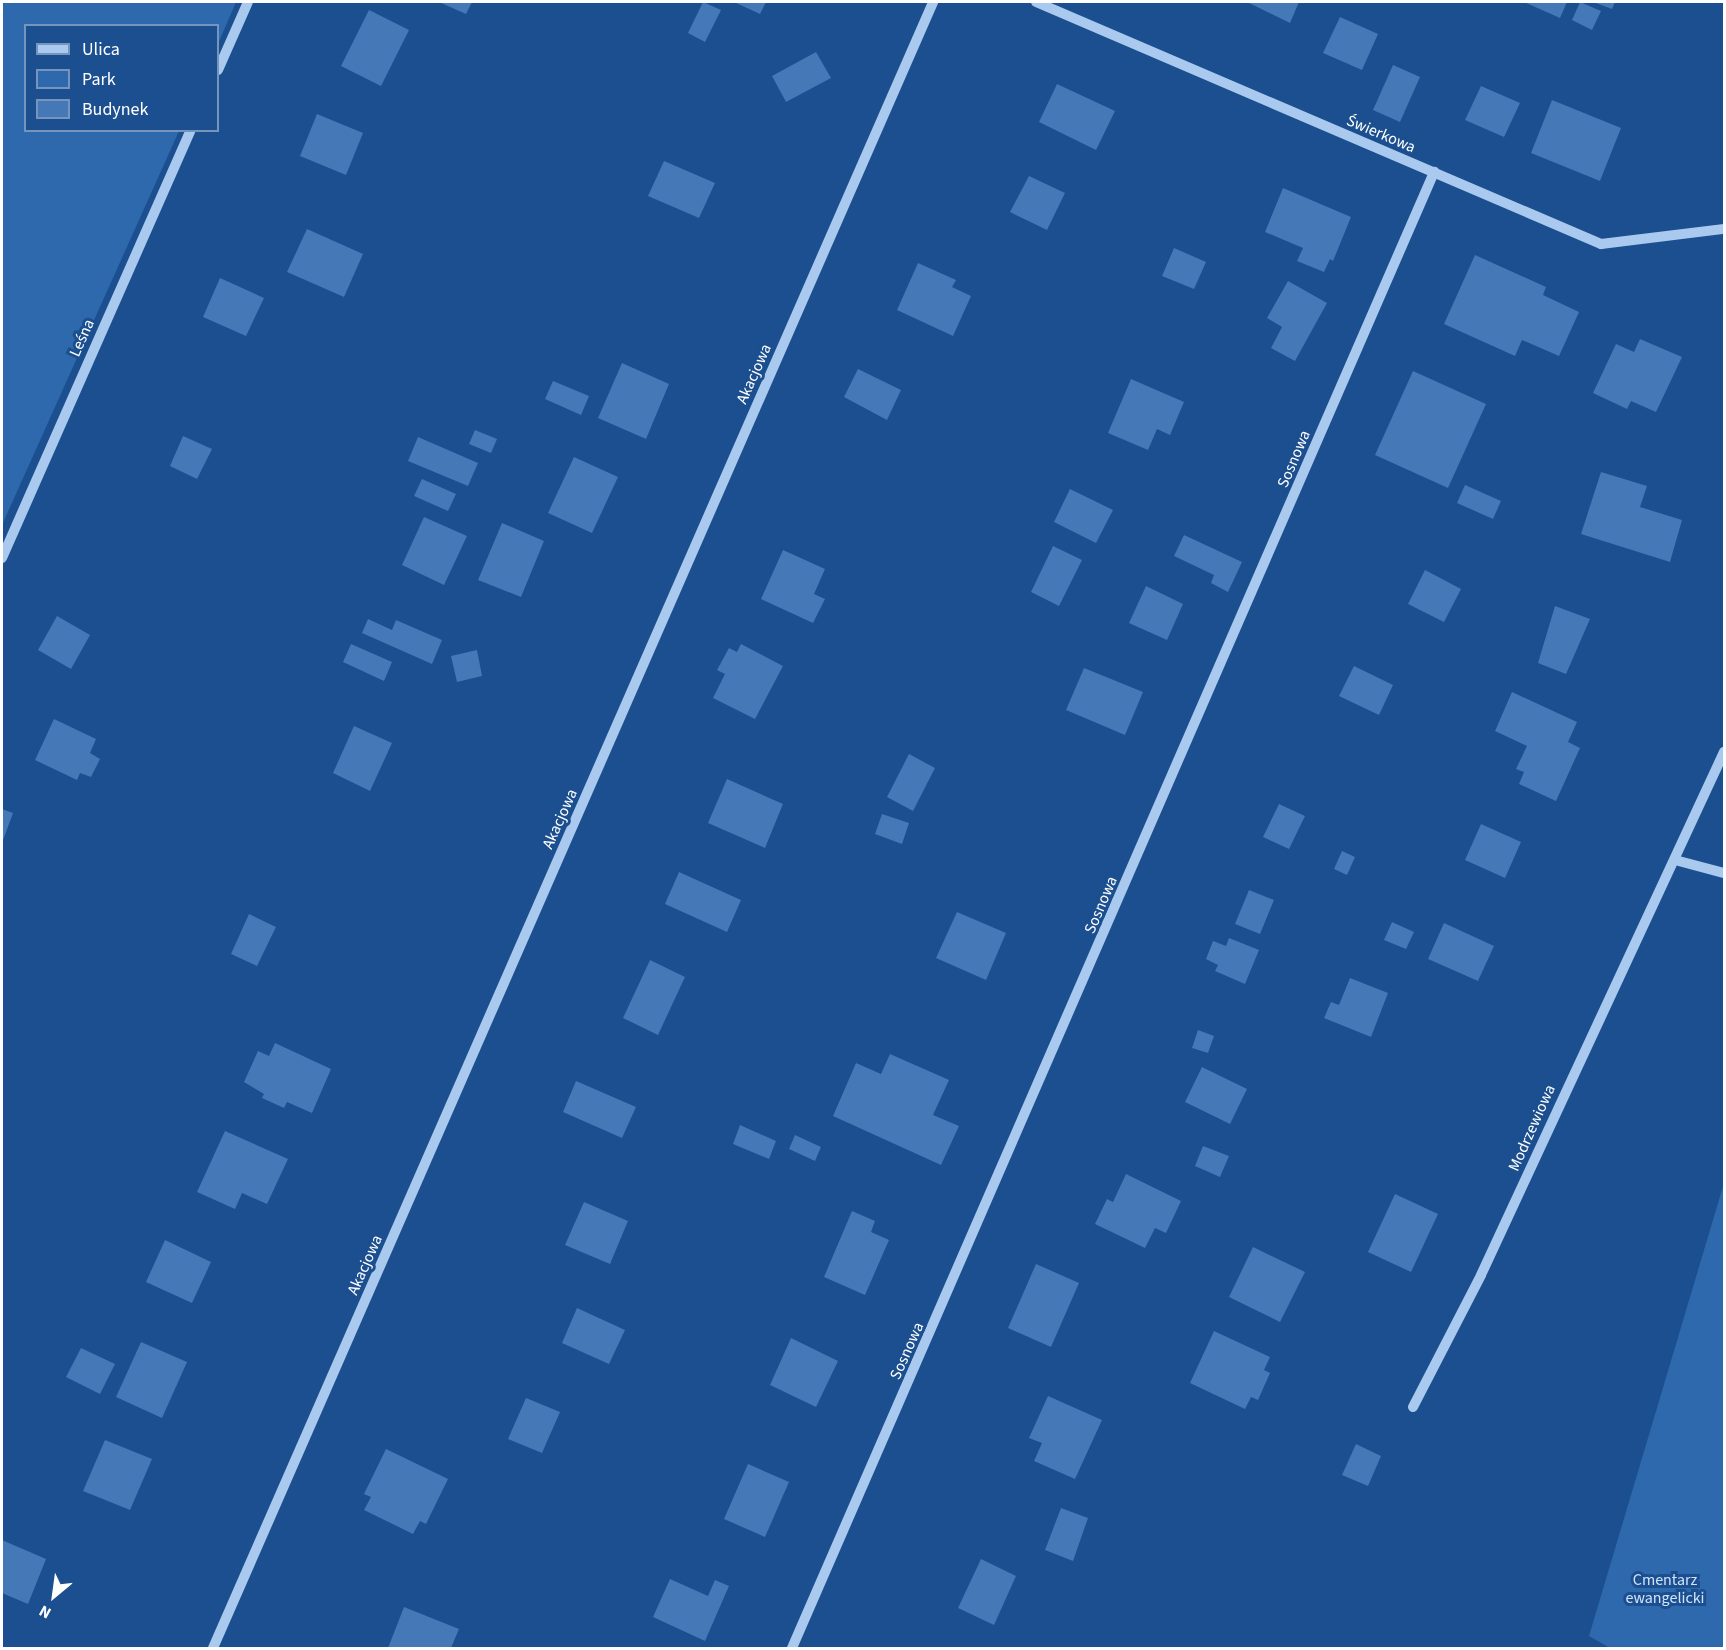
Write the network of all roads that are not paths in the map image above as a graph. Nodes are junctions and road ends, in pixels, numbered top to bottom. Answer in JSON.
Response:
{"nodes":[{"id":1,"x":248,"y":2,"type":"edge"},
{"id":2,"x":933,"y":2,"type":"edge"},
{"id":3,"x":1036,"y":2,"type":"edge"},
{"id":4,"x":219,"y":68,"type":"edge"},
{"id":5,"x":190,"y":132,"type":"edge"},
{"id":6,"x":1434,"y":172,"type":"junction"},
{"id":7,"x":1725,"y":229,"type":"edge"},
{"id":8,"x":2,"y":558,"type":"edge"},
{"id":9,"x":1725,"y":752,"type":"edge"},
{"id":10,"x":1675,"y":860,"type":"junction"},
{"id":11,"x":1725,"y":873,"type":"edge"},
{"id":12,"x":1413,"y":1407,"type":"dead end"},
{"id":13,"x":213,"y":1648,"type":"edge"},
{"id":14,"x":792,"y":1648,"type":"edge"}],
"edges":[{"from":1,"to":4,"type":"street"},
{"from":2,"to":13,"type":"street","name":"Akacjowa"},
{"from":3,"to":6,"type":"street","name":"Świerkowa"},
{"from":5,"to":8,"type":"street","name":"Leśna"},
{"from":6,"to":7,"type":"street","name":"Świerkowa"},
{"from":6,"to":14,"type":"street","name":"Sosnowa"},
{"from":9,"to":10,"type":"street","name":"Modrzewiowa"},
{"from":10,"to":11,"type":"street"},
{"from":10,"to":12,"type":"street","name":"Modrzewiowa"}]}
